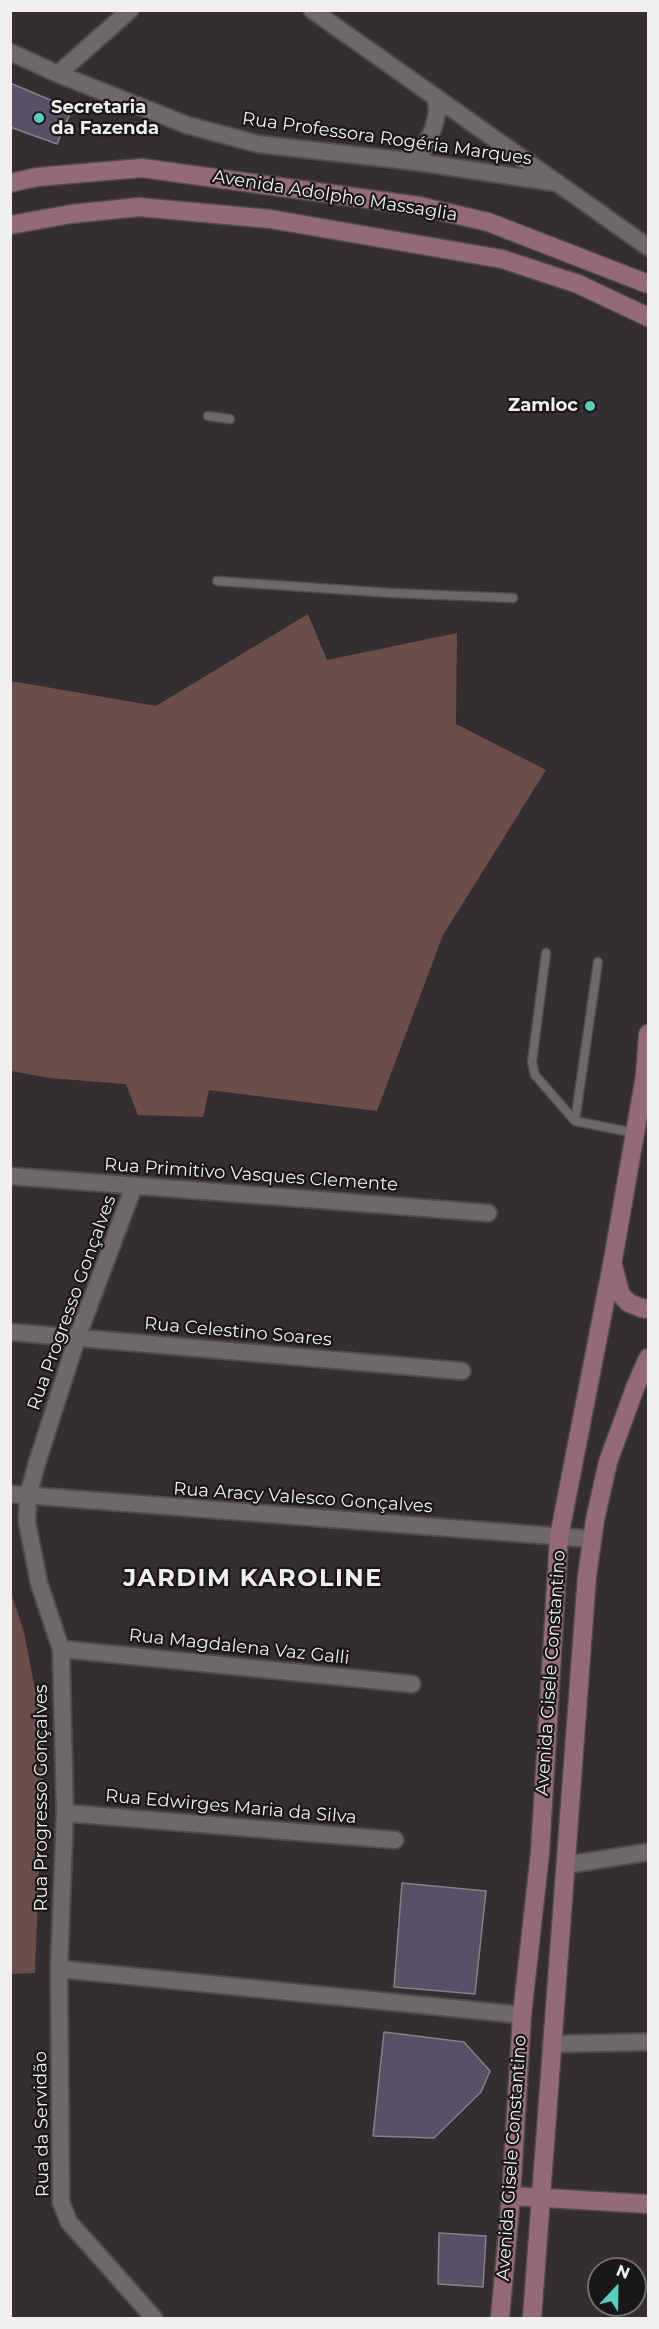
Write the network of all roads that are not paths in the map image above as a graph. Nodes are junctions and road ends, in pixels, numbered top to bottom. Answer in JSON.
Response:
{"nodes":[{"id":1,"x":130,"y":10,"type":"edge"},
{"id":2,"x":312,"y":10,"type":"edge"},
{"id":3,"x":10,"y":52,"type":"edge"},
{"id":4,"x":58,"y":74,"type":"junction"},
{"id":5,"x":436,"y":97,"type":"junction"},
{"id":6,"x":417,"y":162,"type":"junction"},
{"id":7,"x":10,"y":183,"type":"edge"},
{"id":8,"x":558,"y":183,"type":"junction"},
{"id":9,"x":10,"y":225,"type":"edge"},
{"id":10,"x":648,"y":247,"type":"edge"},
{"id":11,"x":648,"y":284,"type":"edge"},
{"id":12,"x":648,"y":317,"type":"edge"},
{"id":13,"x":208,"y":417,"type":"dead end"},
{"id":14,"x":230,"y":419,"type":"dead end"},
{"id":15,"x":217,"y":581,"type":"dead end"},
{"id":16,"x":513,"y":598,"type":"dead end"},
{"id":17,"x":546,"y":953,"type":"dead end"},
{"id":18,"x":598,"y":962,"type":"dead end"},
{"id":19,"x":648,"y":1034,"type":"edge"},
{"id":20,"x":646,"y":1076,"type":"edge"},
{"id":21,"x":575,"y":1121,"type":"junction"},
{"id":22,"x":635,"y":1132,"type":"junction"},
{"id":23,"x":10,"y":1176,"type":"edge"},
{"id":24,"x":134,"y":1186,"type":"junction"},
{"id":25,"x":488,"y":1213,"type":"dead end"},
{"id":26,"x":612,"y":1264,"type":"junction"},
{"id":27,"x":648,"y":1308,"type":"edge"},
{"id":28,"x":10,"y":1332,"type":"edge"},
{"id":29,"x":77,"y":1338,"type":"junction"},
{"id":30,"x":648,"y":1358,"type":"edge"},
{"id":31,"x":462,"y":1371,"type":"dead end"},
{"id":32,"x":10,"y":1494,"type":"edge"},
{"id":33,"x":28,"y":1496,"type":"junction"},
{"id":34,"x":559,"y":1537,"type":"junction"},
{"id":35,"x":592,"y":1539,"type":"junction"},
{"id":36,"x":61,"y":1649,"type":"junction"},
{"id":37,"x":412,"y":1684,"type":"dead end"},
{"id":38,"x":65,"y":1813,"type":"junction"},
{"id":39,"x":395,"y":1840,"type":"dead end"},
{"id":40,"x":648,"y":1852,"type":"edge"},
{"id":41,"x":566,"y":1865,"type":"junction"},
{"id":42,"x":59,"y":1969,"type":"junction"},
{"id":43,"x":522,"y":2015,"type":"junction"},
{"id":44,"x":648,"y":2042,"type":"edge"},
{"id":45,"x":551,"y":2044,"type":"junction"},
{"id":46,"x":511,"y":2196,"type":"junction"},
{"id":47,"x":541,"y":2199,"type":"junction"},
{"id":48,"x":648,"y":2204,"type":"edge"},
{"id":49,"x":154,"y":2319,"type":"edge"},
{"id":50,"x":500,"y":2319,"type":"edge"},
{"id":51,"x":532,"y":2319,"type":"edge"}],
"edges":[{"from":1,"to":4,"type":"street"},
{"from":2,"to":5,"type":"street"},
{"from":3,"to":4,"type":"street","name":"Rua Professora Rogéria Marques"},
{"from":4,"to":6,"type":"street","name":"Rua Professora Rogéria Marques"},
{"from":5,"to":6,"type":"street"},
{"from":5,"to":8,"type":"street"},
{"from":6,"to":8,"type":"street","name":"Rua Professora Rogéria Marques"},
{"from":7,"to":11,"type":"main road","name":"Avenida Adolpho Massaglia"},
{"from":8,"to":10,"type":"street"},
{"from":9,"to":12,"type":"main road","name":"Avenida Adolpho Massaglia"},
{"from":13,"to":14,"type":"lane"},
{"from":15,"to":16,"type":"lane"},
{"from":17,"to":21,"type":"lane"},
{"from":18,"to":21,"type":"lane"},
{"from":19,"to":20,"type":"main road","name":"Avenida Gisele Constantino"},
{"from":20,"to":22,"type":"main road","name":"Avenida Gisele Constantino"},
{"from":21,"to":22,"type":"lane"},
{"from":22,"to":26,"type":"main road","name":"Avenida Gisele Constantino"},
{"from":23,"to":24,"type":"street","name":"Rua Primitivo Vasques Clemente"},
{"from":24,"to":25,"type":"street","name":"Rua Primitivo Vasques Clemente"},
{"from":24,"to":29,"type":"street","name":"Rua Progresso Gonçalves"},
{"from":26,"to":27,"type":"main road"},
{"from":26,"to":34,"type":"main road","name":"Avenida Gisele Constantino"},
{"from":28,"to":29,"type":"street","name":"Rua Celestino Soares"},
{"from":29,"to":31,"type":"street","name":"Rua Celestino Soares"},
{"from":29,"to":33,"type":"street","name":"Rua Progresso Gonçalves"},
{"from":30,"to":35,"type":"main road","name":"Avenida Gisele Constantino"},
{"from":32,"to":33,"type":"street","name":"Rua Aracy Valesco Gonçalves"},
{"from":33,"to":34,"type":"street","name":"Rua Aracy Valesco Gonçalves"},
{"from":33,"to":36,"type":"street","name":"Rua Progresso Gonçalves"},
{"from":34,"to":35,"type":"street","name":"Rua Aracy Valesco Gonçalves"},
{"from":34,"to":43,"type":"main road","name":"Avenida Gisele Constantino"},
{"from":35,"to":41,"type":"main road","name":"Avenida Gisele Constantino"},
{"from":36,"to":37,"type":"street","name":"Rua Magdalena Vaz Galli"},
{"from":36,"to":38,"type":"street","name":"Rua Progresso Gonçalves"},
{"from":38,"to":39,"type":"street","name":"Rua Edwirges Maria da Silva"},
{"from":38,"to":42,"type":"street","name":"Rua Progresso Gonçalves"},
{"from":40,"to":41,"type":"street"},
{"from":41,"to":45,"type":"main road","name":"Avenida Gisele Constantino"},
{"from":42,"to":43,"type":"street"},
{"from":42,"to":49,"type":"street","name":"Rua da Servidão"},
{"from":43,"to":46,"type":"main road","name":"Avenida Gisele Constantino"},
{"from":44,"to":45,"type":"street"},
{"from":45,"to":47,"type":"main road","name":"Avenida Gisele Constantino"},
{"from":46,"to":47,"type":"main road"},
{"from":46,"to":50,"type":"main road","name":"Avenida Gisele Constantino"},
{"from":47,"to":48,"type":"main road"},
{"from":47,"to":51,"type":"main road","name":"Avenida Gisele Constantino"}]}
